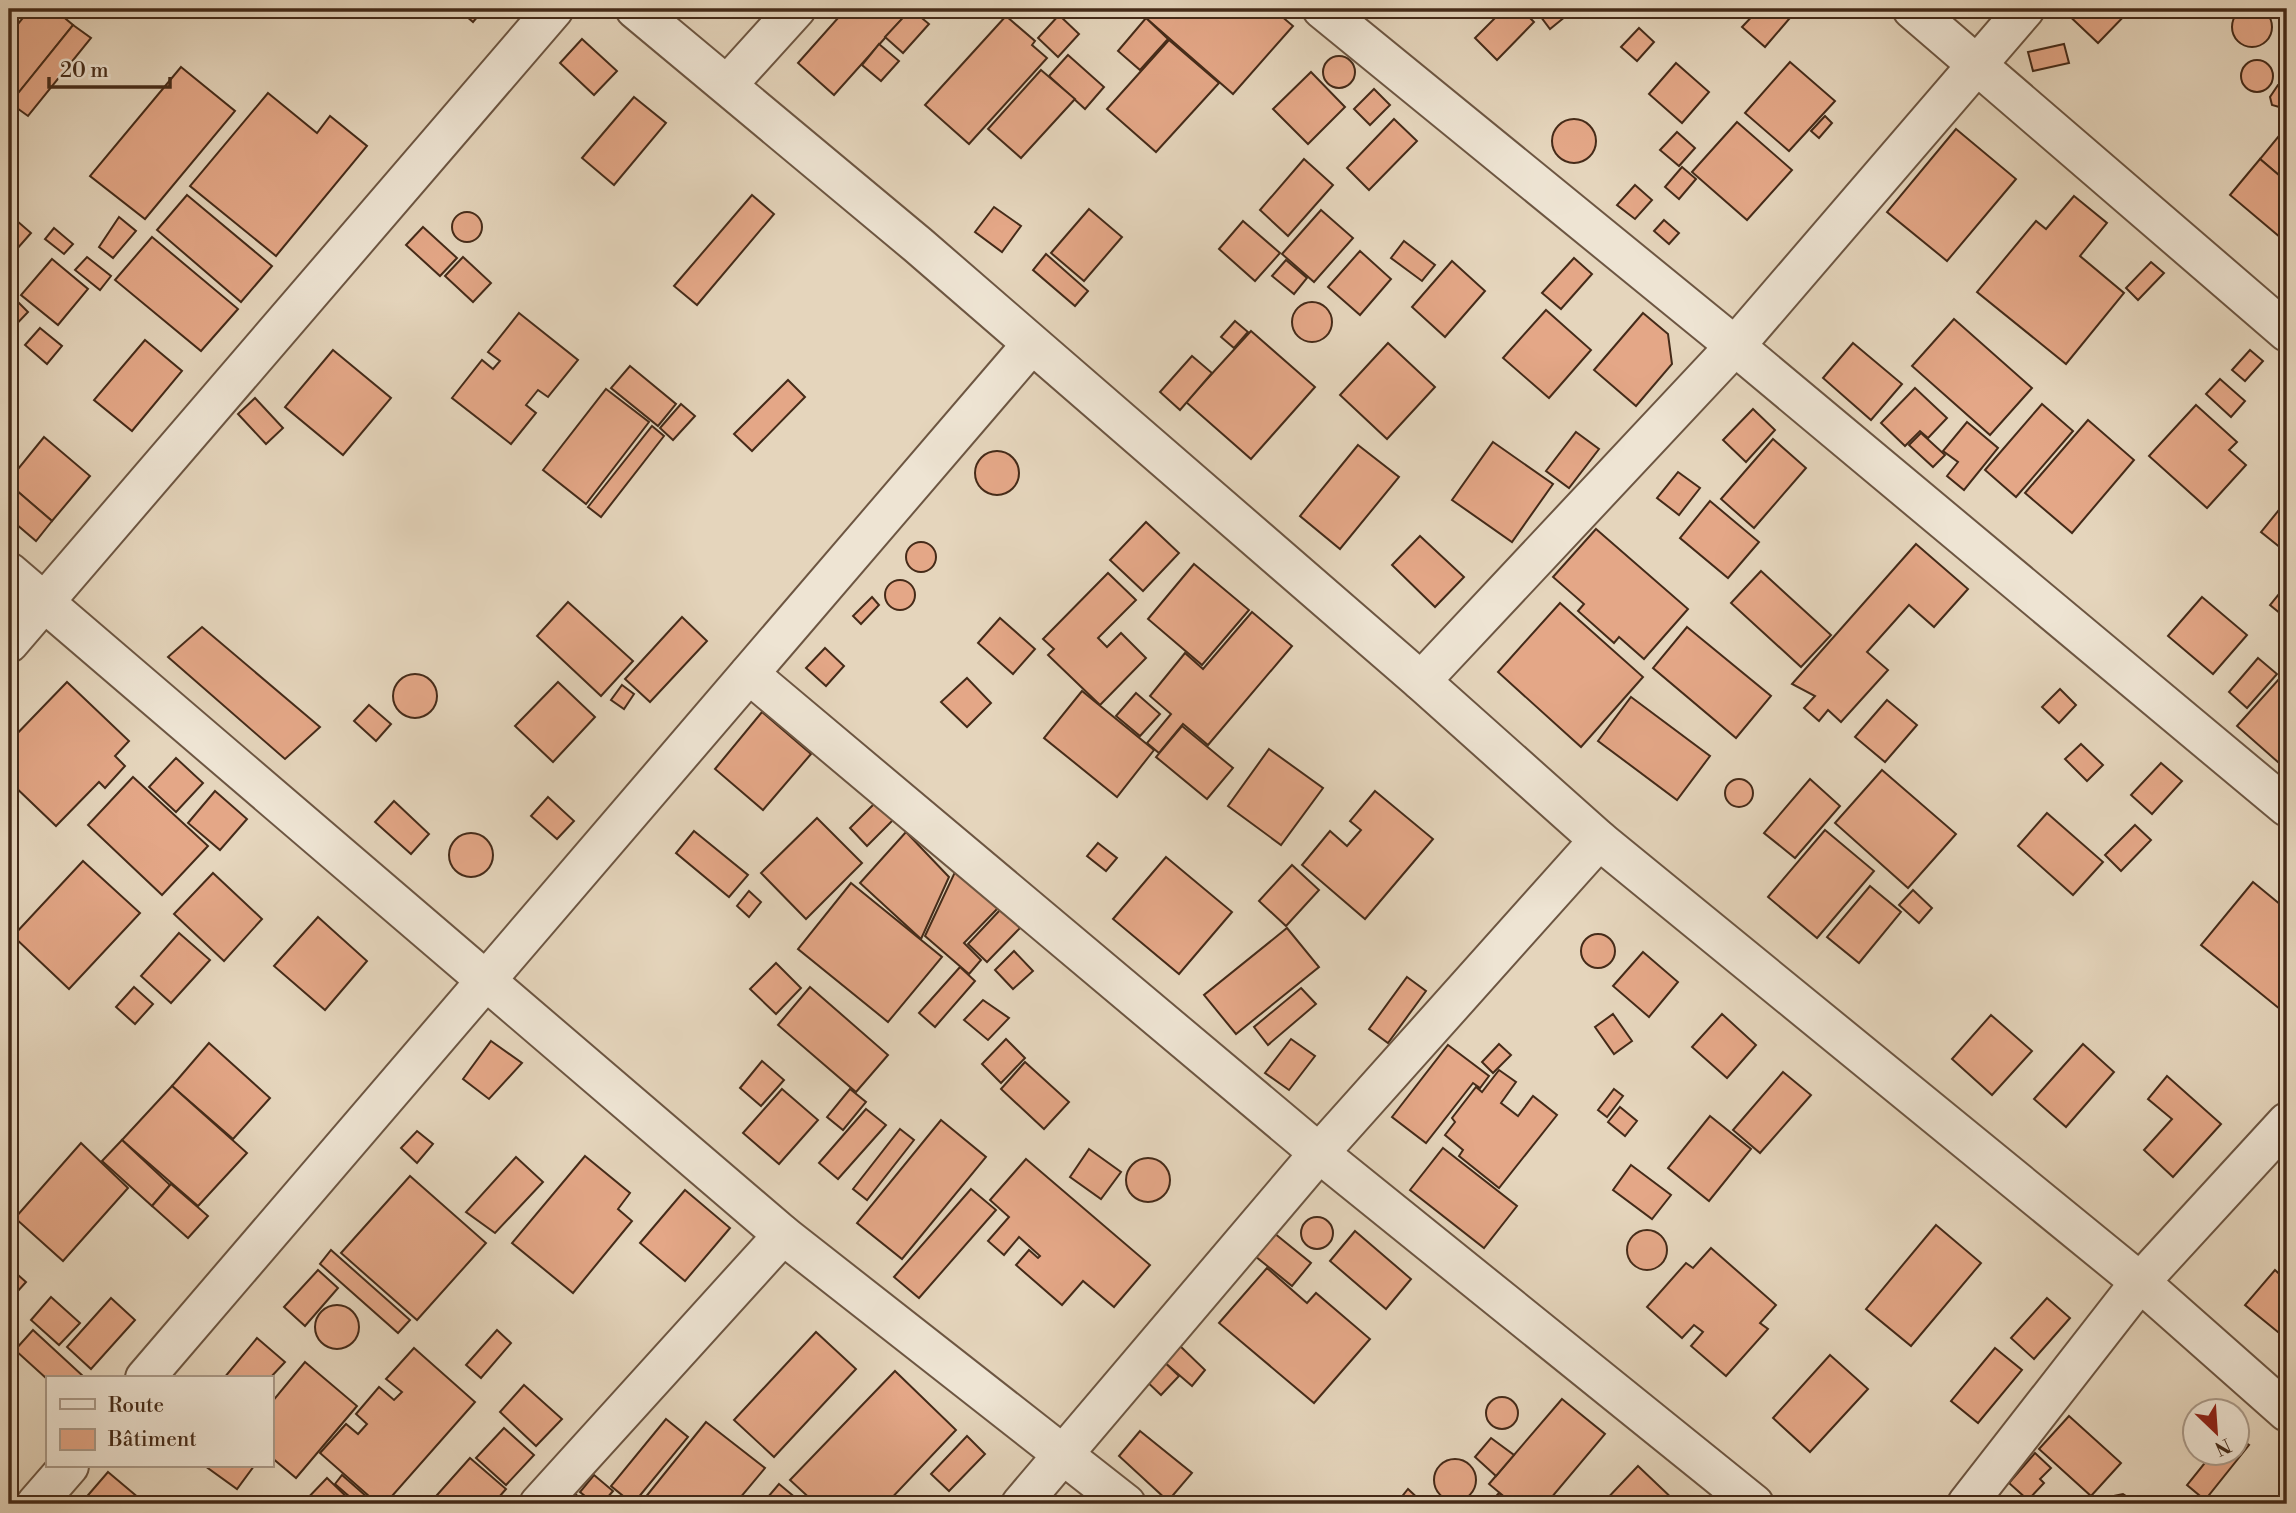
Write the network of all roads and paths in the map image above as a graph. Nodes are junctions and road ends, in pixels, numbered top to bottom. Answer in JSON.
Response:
{"nodes":[{"id":1,"x":554,"y":9,"type":"edge"},
{"id":2,"x":635,"y":9,"type":"edge"},
{"id":3,"x":796,"y":9,"type":"edge"},
{"id":4,"x":1322,"y":9,"type":"edge"},
{"id":5,"x":1912,"y":9,"type":"edge"},
{"id":6,"x":2025,"y":9,"type":"edge"},
{"id":7,"x":1977,"y":66,"type":"junction"},
{"id":8,"x":728,"y":84,"type":"junction"},
{"id":9,"x":2287,"y":332,"type":"edge"},
{"id":10,"x":1031,"y":345,"type":"junction"},
{"id":11,"x":1735,"y":346,"type":"junction"},
{"id":12,"x":9,"y":572,"type":"edge"},
{"id":13,"x":44,"y":602,"type":"junction"},
{"id":14,"x":9,"y":643,"type":"edge"},
{"id":15,"x":749,"y":674,"type":"junction"},
{"id":16,"x":1422,"y":681,"type":"junction"},
{"id":17,"x":2287,"y":807,"type":"edge"},
{"id":18,"x":1599,"y":840,"type":"junction"},
{"id":19,"x":487,"y":980,"type":"junction"},
{"id":20,"x":2287,"y":1122,"type":"edge"},
{"id":21,"x":1319,"y":1153,"type":"junction"},
{"id":22,"x":783,"y":1235,"type":"junction"},
{"id":23,"x":2140,"y":1282,"type":"junction"},
{"id":24,"x":147,"y":1376,"type":"edge"},
{"id":25,"x":2287,"y":1412,"type":"edge"},
{"id":26,"x":1065,"y":1454,"type":"junction"},
{"id":27,"x":67,"y":1468,"type":"edge"},
{"id":28,"x":36,"y":1504,"type":"edge"},
{"id":29,"x":539,"y":1504,"type":"edge"},
{"id":30,"x":1021,"y":1504,"type":"edge"},
{"id":31,"x":1126,"y":1504,"type":"edge"},
{"id":32,"x":1754,"y":1504,"type":"edge"},
{"id":33,"x":1967,"y":1504,"type":"edge"}],
"edges":[{"from":1,"to":13,"type":"street"},
{"from":2,"to":8,"type":"street"},
{"from":3,"to":8,"type":"street"},
{"from":4,"to":11,"type":"street"},
{"from":5,"to":7,"type":"street"},
{"from":6,"to":7,"type":"street"},
{"from":7,"to":9,"type":"street"},
{"from":7,"to":11,"type":"street"},
{"from":8,"to":10,"type":"street"},
{"from":10,"to":15,"type":"street"},
{"from":10,"to":16,"type":"street"},
{"from":11,"to":16,"type":"street"},
{"from":11,"to":17,"type":"street"},
{"from":12,"to":13,"type":"street"},
{"from":13,"to":14,"type":"street"},
{"from":13,"to":19,"type":"street"},
{"from":15,"to":19,"type":"street"},
{"from":15,"to":21,"type":"street"},
{"from":16,"to":18,"type":"street"},
{"from":18,"to":21,"type":"street"},
{"from":18,"to":23,"type":"street"},
{"from":19,"to":22,"type":"street"},
{"from":19,"to":24,"type":"street"},
{"from":20,"to":23,"type":"street"},
{"from":21,"to":26,"type":"street"},
{"from":21,"to":32,"type":"street"},
{"from":22,"to":26,"type":"street"},
{"from":22,"to":29,"type":"street"},
{"from":23,"to":25,"type":"street"},
{"from":23,"to":33,"type":"street"},
{"from":26,"to":30,"type":"street"},
{"from":26,"to":31,"type":"street"},
{"from":27,"to":28,"type":"street"}]}
